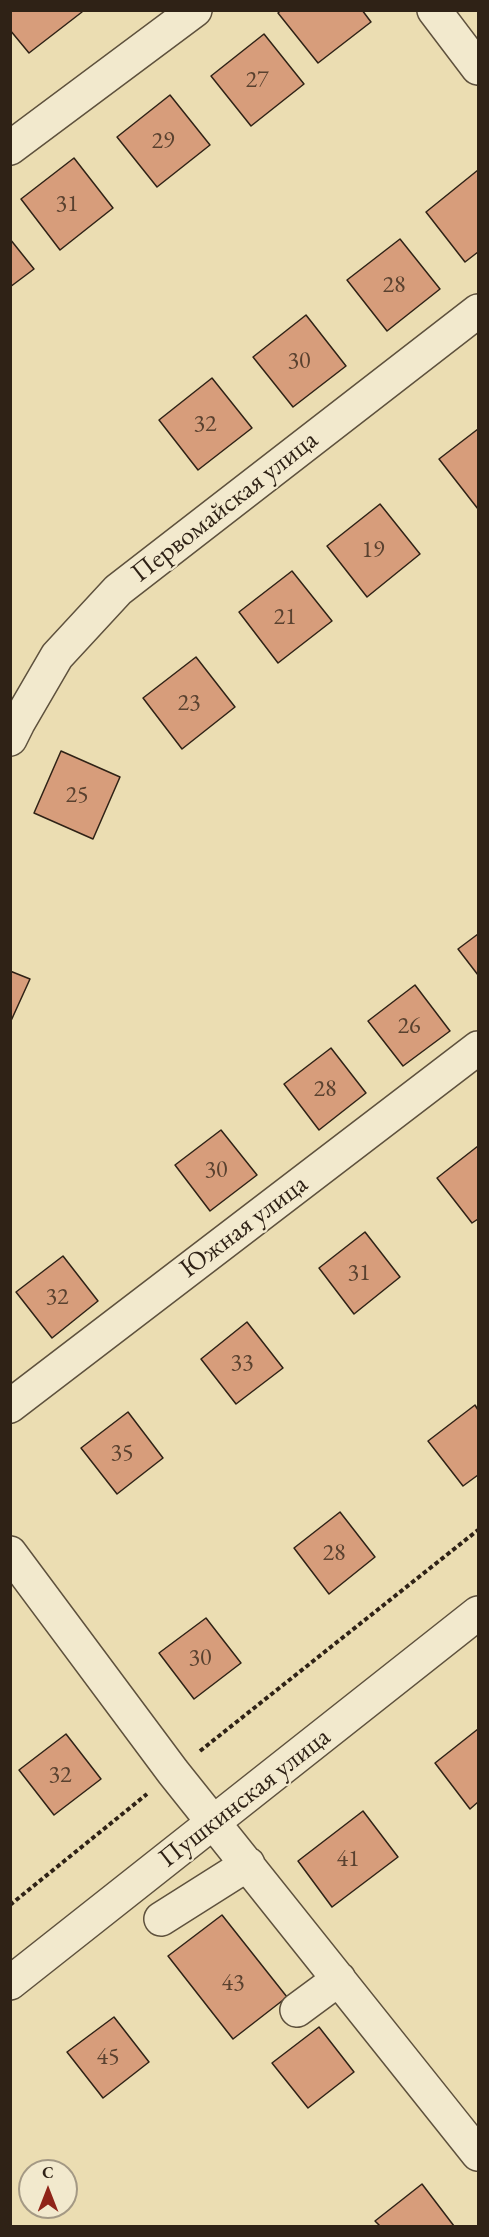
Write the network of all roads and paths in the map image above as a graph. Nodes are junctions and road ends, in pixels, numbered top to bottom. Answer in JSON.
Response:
{"nodes":[{"id":1,"x":195,"y":10,"type":"edge"},
{"id":2,"x":434,"y":10,"type":"edge"},
{"id":3,"x":478,"y":68,"type":"edge"},
{"id":4,"x":10,"y":148,"type":"edge"},
{"id":5,"x":478,"y":311,"type":"edge"},
{"id":6,"x":13,"y":727,"type":"edge"},
{"id":7,"x":478,"y":1048,"type":"edge"},
{"id":8,"x":10,"y":1406,"type":"edge"},
{"id":9,"x":478,"y":1530,"type":"edge"},
{"id":10,"x":10,"y":1553,"type":"edge"},
{"id":11,"x":478,"y":1613,"type":"edge"},
{"id":12,"x":173,"y":1772,"type":"junction"},
{"id":13,"x":213,"y":1823,"type":"junction"},
{"id":14,"x":248,"y":1864,"type":"junction"},
{"id":15,"x":10,"y":1905,"type":"edge"},
{"id":16,"x":161,"y":1919,"type":"dead end"},
{"id":17,"x":339,"y":1979,"type":"junction"},
{"id":18,"x":10,"y":1983,"type":"edge"},
{"id":19,"x":297,"y":2010,"type":"dead end"},
{"id":20,"x":478,"y":2154,"type":"edge"}],
"edges":[{"from":1,"to":4,"type":"street"},
{"from":2,"to":3,"type":"street"},
{"from":5,"to":6,"type":"street","name":"Первомайская улица"},
{"from":7,"to":8,"type":"street","name":"Южная улица"},
{"from":9,"to":12,"type":"path"},
{"from":10,"to":12,"type":"street"},
{"from":11,"to":13,"type":"street","name":"Пушкинская улица"},
{"from":12,"to":13,"type":"street"},
{"from":12,"to":15,"type":"path"},
{"from":13,"to":14,"type":"street"},
{"from":13,"to":18,"type":"street","name":"Пушкинская улица"},
{"from":14,"to":16,"type":"street"},
{"from":14,"to":17,"type":"street"},
{"from":17,"to":19,"type":"street"},
{"from":17,"to":20,"type":"street"}]}
